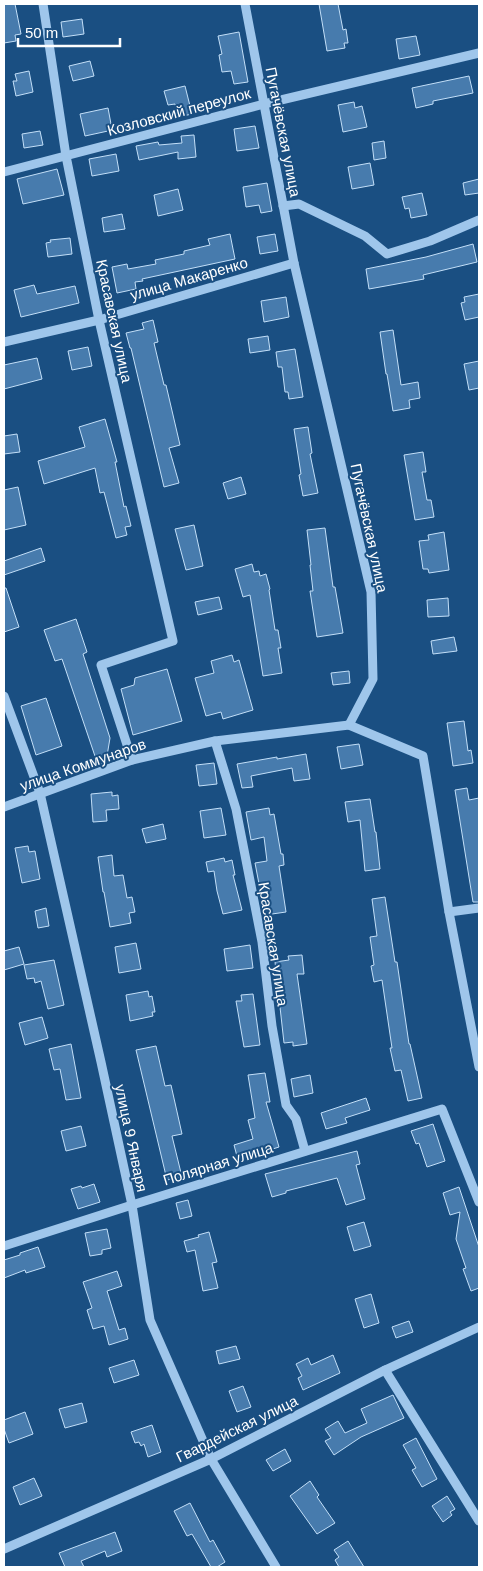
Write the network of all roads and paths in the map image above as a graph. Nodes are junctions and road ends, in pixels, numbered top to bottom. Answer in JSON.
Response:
{"nodes":[{"id":1,"x":43,"y":4,"type":"edge"},
{"id":2,"x":245,"y":4,"type":"edge"},
{"id":3,"x":479,"y":53,"type":"edge"},
{"id":4,"x":264,"y":104,"type":"junction"},
{"id":5,"x":66,"y":156,"type":"junction"},
{"id":6,"x":4,"y":172,"type":"edge"},
{"id":7,"x":283,"y":206,"type":"junction"},
{"id":8,"x":479,"y":220,"type":"edge"},
{"id":9,"x":294,"y":262,"type":"junction"},
{"id":10,"x":99,"y":320,"type":"junction"},
{"id":11,"x":4,"y":342,"type":"edge"},
{"id":12,"x":4,"y":696,"type":"edge"},
{"id":13,"x":349,"y":725,"type":"junction"},
{"id":14,"x":215,"y":741,"type":"junction"},
{"id":15,"x":132,"y":760,"type":"junction"},
{"id":16,"x":40,"y":793,"type":"junction"},
{"id":17,"x":4,"y":807,"type":"edge"},
{"id":18,"x":479,"y":908,"type":"edge"},
{"id":19,"x":450,"y":912,"type":"junction"},
{"id":20,"x":479,"y":1067,"type":"edge"},
{"id":21,"x":305,"y":1151,"type":"junction"},
{"id":22,"x":479,"y":1202,"type":"edge"},
{"id":23,"x":132,"y":1205,"type":"junction"},
{"id":24,"x":4,"y":1246,"type":"edge"},
{"id":25,"x":479,"y":1327,"type":"edge"},
{"id":26,"x":385,"y":1370,"type":"junction"},
{"id":27,"x":211,"y":1459,"type":"junction"},
{"id":28,"x":479,"y":1521,"type":"edge"},
{"id":29,"x":4,"y":1549,"type":"edge"},
{"id":30,"x":276,"y":1567,"type":"edge"}],
"edges":[{"from":1,"to":5,"type":"street","name":"Красавская улица"},
{"from":2,"to":4,"type":"street","name":"Пугачёвская улица"},
{"from":3,"to":4,"type":"street","name":"Козловский переулок"},
{"from":4,"to":5,"type":"street","name":"Козловский переулок"},
{"from":4,"to":7,"type":"street","name":"Пугачёвская улица"},
{"from":5,"to":6,"type":"street","name":"Козловский переулок"},
{"from":5,"to":10,"type":"street","name":"Красавская улица"},
{"from":7,"to":8,"type":"street"},
{"from":7,"to":9,"type":"street","name":"Пугачёвская улица"},
{"from":9,"to":10,"type":"street","name":"улица Макаренко"},
{"from":9,"to":13,"type":"street","name":"Пугачёвская улица"},
{"from":10,"to":11,"type":"street","name":"улица Макаренко"},
{"from":10,"to":15,"type":"street","name":"Красавская улица"},
{"from":12,"to":16,"type":"street","name":"улица 9 Января"},
{"from":13,"to":14,"type":"street","name":"улица Коммунаров"},
{"from":13,"to":19,"type":"street"},
{"from":14,"to":15,"type":"street","name":"улица Коммунаров"},
{"from":14,"to":21,"type":"street","name":"Красавская улица"},
{"from":15,"to":16,"type":"street","name":"улица Коммунаров"},
{"from":16,"to":17,"type":"street","name":"улица Коммунаров"},
{"from":16,"to":23,"type":"street","name":"улица 9 Января"},
{"from":18,"to":19,"type":"street"},
{"from":19,"to":20,"type":"street"},
{"from":21,"to":22,"type":"street","name":"Полярная улица"},
{"from":21,"to":23,"type":"street","name":"Полярная улица"},
{"from":23,"to":24,"type":"street","name":"Полярная улица"},
{"from":23,"to":27,"type":"street","name":"улица 9 Января"},
{"from":25,"to":26,"type":"street","name":"Гвардейская улица"},
{"from":26,"to":27,"type":"street","name":"Гвардейская улица"},
{"from":26,"to":28,"type":"street"},
{"from":27,"to":29,"type":"street","name":"Гвардейская улица"},
{"from":27,"to":30,"type":"street","name":"улица 9 Января"}]}
